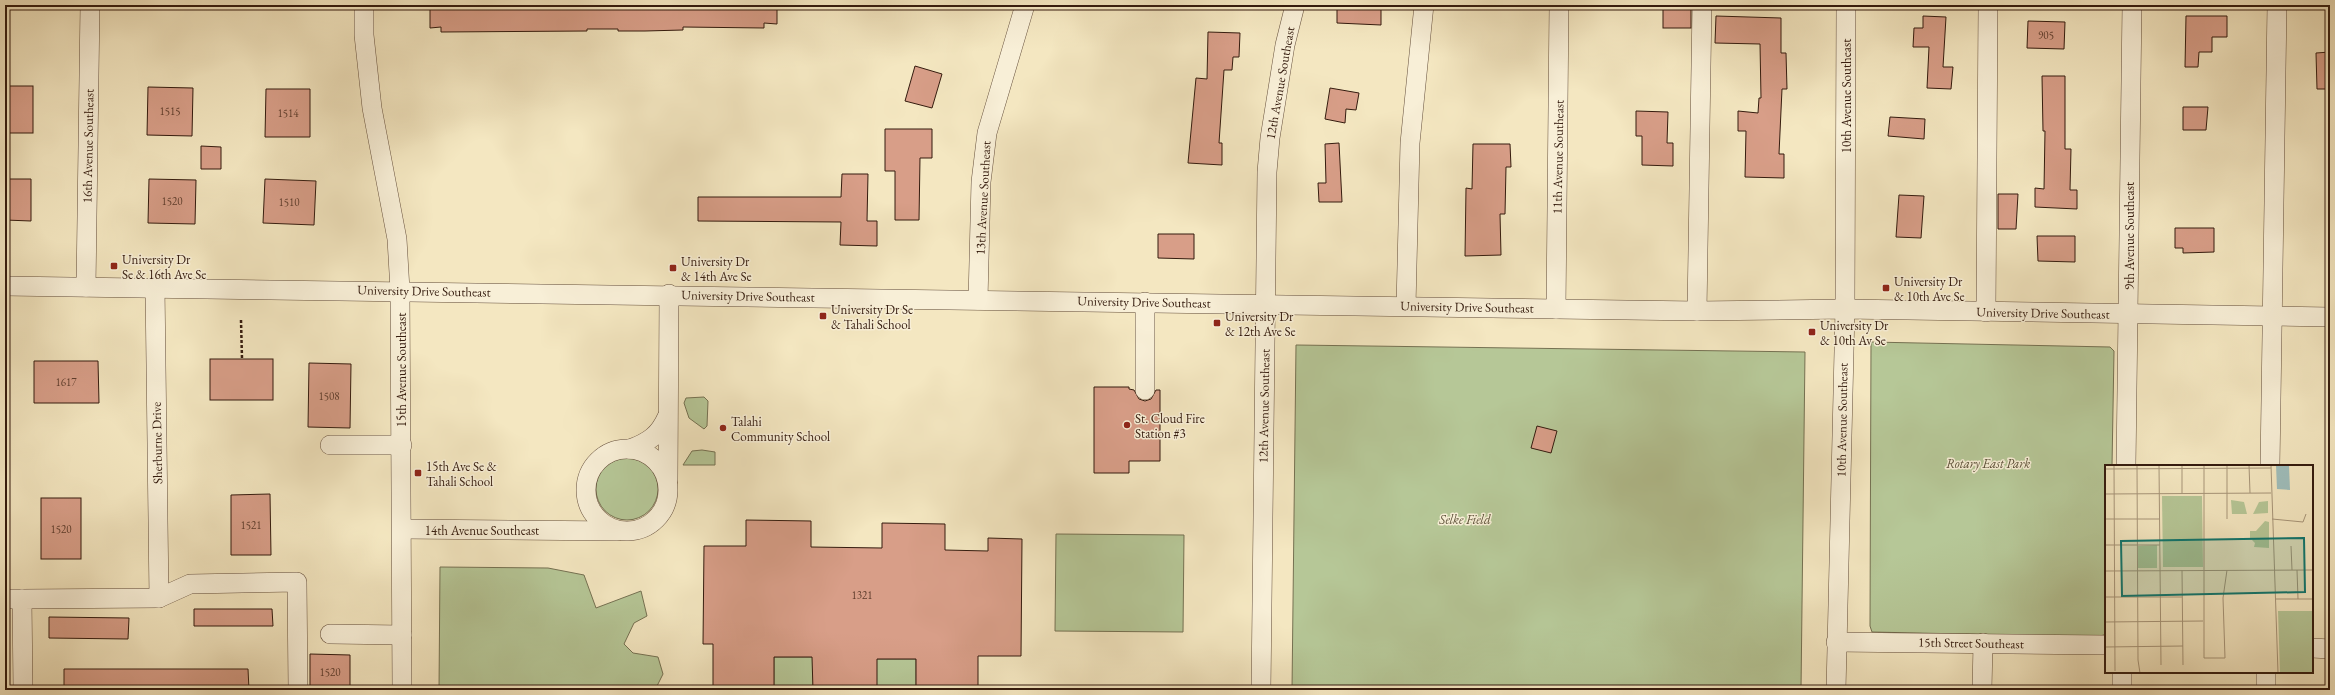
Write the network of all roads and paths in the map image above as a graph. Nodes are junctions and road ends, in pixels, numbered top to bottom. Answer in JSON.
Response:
{"nodes":[{"id":1,"x":90,"y":5,"type":"edge"},
{"id":2,"x":364,"y":5,"type":"edge"},
{"id":3,"x":1025,"y":5,"type":"edge"},
{"id":4,"x":1295,"y":5,"type":"edge"},
{"id":5,"x":1424,"y":5,"type":"edge"},
{"id":6,"x":1559,"y":5,"type":"edge"},
{"id":7,"x":1702,"y":5,"type":"edge"},
{"id":8,"x":1846,"y":5,"type":"edge"},
{"id":9,"x":1988,"y":5,"type":"edge"},
{"id":10,"x":2132,"y":5,"type":"edge"},
{"id":11,"x":2277,"y":5,"type":"edge"},
{"id":12,"x":5,"y":286,"type":"edge"},
{"id":13,"x":86,"y":287,"type":"junction"},
{"id":14,"x":155,"y":287,"type":"junction"},
{"id":15,"x":400,"y":290,"type":"junction"},
{"id":16,"x":669,"y":294,"type":"junction"},
{"id":17,"x":978,"y":300,"type":"junction"},
{"id":18,"x":1145,"y":302,"type":"junction"},
{"id":19,"x":1266,"y":304,"type":"junction"},
{"id":20,"x":1406,"y":306,"type":"junction"},
{"id":21,"x":1556,"y":309,"type":"junction"},
{"id":22,"x":1844,"y":309,"type":"junction"},
{"id":23,"x":1697,"y":311,"type":"junction"},
{"id":24,"x":1986,"y":312,"type":"junction"},
{"id":25,"x":2129,"y":314,"type":"junction"},
{"id":26,"x":2273,"y":317,"type":"junction"},
{"id":27,"x":2330,"y":317,"type":"edge"},
{"id":28,"x":241,"y":320,"type":"dead end"},
{"id":29,"x":242,"y":359,"type":"dead end"},
{"id":30,"x":1145,"y":390,"type":"dead end"},
{"id":31,"x":667,"y":417,"type":"junction"},
{"id":32,"x":330,"y":444,"type":"dead end"},
{"id":33,"x":402,"y":445,"type":"junction"},
{"id":34,"x":630,"y":449,"type":"junction"},
{"id":35,"x":2126,"y":465,"type":"edge"},
{"id":36,"x":2270,"y":465,"type":"edge"},
{"id":37,"x":668,"y":486,"type":"junction"},
{"id":38,"x":587,"y":500,"type":"junction"},
{"id":39,"x":402,"y":529,"type":"junction"},
{"id":40,"x":561,"y":530,"type":"junction"},
{"id":41,"x":624,"y":531,"type":"junction"},
{"id":42,"x":159,"y":598,"type":"junction"},
{"id":43,"x":14,"y":599,"type":"edge"},
{"id":44,"x":330,"y":634,"type":"dead end"},
{"id":45,"x":402,"y":635,"type":"junction"},
{"id":46,"x":1836,"y":642,"type":"junction"},
{"id":47,"x":1983,"y":643,"type":"junction"},
{"id":48,"x":2105,"y":644,"type":"edge"},
{"id":49,"x":2313,"y":648,"type":"edge"},
{"id":50,"x":2330,"y":649,"type":"edge"},
{"id":51,"x":2122,"y":673,"type":"edge"},
{"id":52,"x":2266,"y":673,"type":"edge"},
{"id":53,"x":23,"y":690,"type":"edge"},
{"id":54,"x":298,"y":690,"type":"edge"},
{"id":55,"x":402,"y":690,"type":"edge"},
{"id":56,"x":1261,"y":690,"type":"edge"},
{"id":57,"x":1836,"y":690,"type":"edge"},
{"id":58,"x":1982,"y":690,"type":"edge"},
{"id":59,"x":2122,"y":690,"type":"edge"},
{"id":60,"x":2266,"y":690,"type":"edge"}],
"edges":[{"from":1,"to":13,"type":"street","name":"16th Avenue Southeast"},
{"from":2,"to":15,"type":"street","name":"15th Avenue Southeast"},
{"from":3,"to":17,"type":"street","name":"13th Avenue Southeast"},
{"from":4,"to":19,"type":"street","name":"12th Avenue Southeast"},
{"from":5,"to":20,"type":"street"},
{"from":6,"to":21,"type":"street","name":"11th Avenue Southeast"},
{"from":7,"to":23,"type":"street"},
{"from":8,"to":22,"type":"street","name":"10th Avenue Southeast"},
{"from":9,"to":24,"type":"street"},
{"from":10,"to":25,"type":"street","name":"9th Avenue Southeast"},
{"from":11,"to":26,"type":"street"},
{"from":12,"to":13,"type":"street","name":"University Drive Southeast"},
{"from":13,"to":14,"type":"street","name":"University Drive Southeast"},
{"from":14,"to":15,"type":"street","name":"University Drive Southeast"},
{"from":14,"to":42,"type":"street","name":"Sherburne Drive"},
{"from":15,"to":16,"type":"street","name":"University Drive Southeast"},
{"from":15,"to":33,"type":"street","name":"15th Avenue Southeast"},
{"from":16,"to":17,"type":"street","name":"University Drive Southeast"},
{"from":16,"to":31,"type":"street","name":"14th Avenue Southeast"},
{"from":17,"to":18,"type":"street","name":"University Drive Southeast"},
{"from":18,"to":19,"type":"street","name":"University Drive Southeast"},
{"from":18,"to":30,"type":"street"},
{"from":19,"to":20,"type":"street","name":"University Drive Southeast"},
{"from":19,"to":56,"type":"street","name":"12th Avenue Southeast"},
{"from":20,"to":21,"type":"street","name":"University Drive Southeast"},
{"from":21,"to":23,"type":"street","name":"University Drive Southeast"},
{"from":22,"to":23,"type":"street","name":"University Drive Southeast"},
{"from":22,"to":24,"type":"street","name":"University Drive Southeast"},
{"from":22,"to":46,"type":"street","name":"10th Avenue Southeast"},
{"from":24,"to":25,"type":"street","name":"University Drive Southeast"},
{"from":25,"to":26,"type":"street","name":"University Drive Southeast"},
{"from":25,"to":35,"type":"street","name":"9th Avenue Southeast"},
{"from":26,"to":27,"type":"street","name":"University Drive Southeast"},
{"from":26,"to":36,"type":"street"},
{"from":28,"to":29,"type":"path"},
{"from":31,"to":34,"type":"street","name":"14th Avenue Southeast"},
{"from":31,"to":37,"type":"street","name":"14th Avenue Southeast"},
{"from":32,"to":33,"type":"street"},
{"from":33,"to":39,"type":"street","name":"15th Avenue Southeast"},
{"from":34,"to":37,"type":"street"},
{"from":34,"to":38,"type":"street","name":"14th Avenue Southeast"},
{"from":37,"to":41,"type":"street","name":"14th Avenue Southeast"},
{"from":38,"to":40,"type":"street","name":"14th Avenue Southeast"},
{"from":38,"to":41,"type":"street"},
{"from":39,"to":40,"type":"street","name":"14th Avenue Southeast"},
{"from":39,"to":45,"type":"street","name":"15th Avenue Southeast"},
{"from":40,"to":41,"type":"street","name":"14th Avenue Southeast"},
{"from":42,"to":43,"type":"street"},
{"from":42,"to":54,"type":"street"},
{"from":43,"to":53,"type":"street"},
{"from":44,"to":45,"type":"street"},
{"from":45,"to":55,"type":"street","name":"15th Avenue Southeast"},
{"from":46,"to":47,"type":"street","name":"15th Street Southeast"},
{"from":46,"to":57,"type":"street","name":"10th Avenue Southeast"},
{"from":47,"to":48,"type":"street","name":"15th Street Southeast"},
{"from":47,"to":58,"type":"street"},
{"from":49,"to":50,"type":"street"},
{"from":51,"to":59,"type":"street"},
{"from":52,"to":60,"type":"street"}]}
